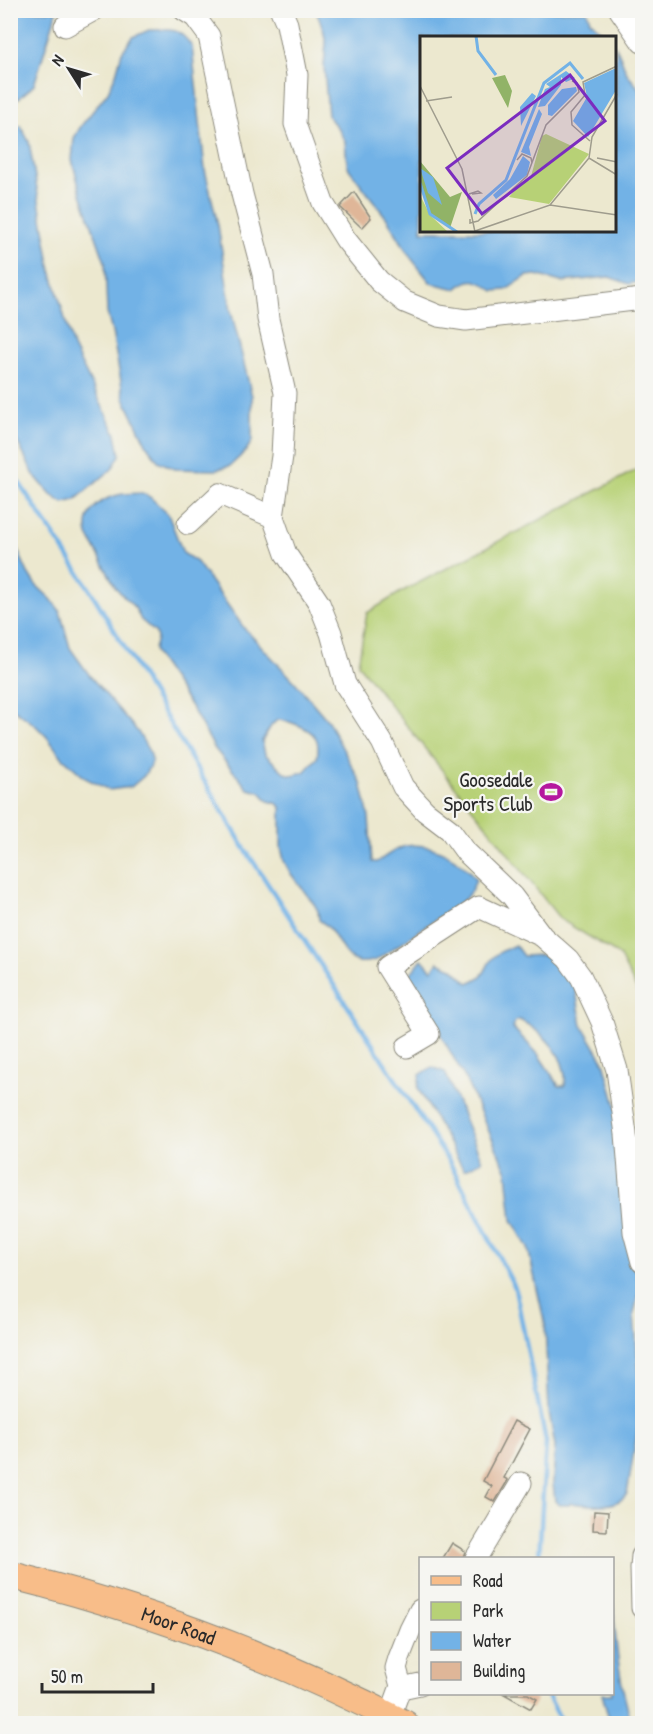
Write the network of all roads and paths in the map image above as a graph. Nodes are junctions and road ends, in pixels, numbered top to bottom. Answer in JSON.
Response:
{"nodes":[{"id":1,"x":94,"y":10,"type":"edge"},
{"id":2,"x":184,"y":10,"type":"edge"},
{"id":3,"x":281,"y":10,"type":"edge"},
{"id":4,"x":621,"y":10,"type":"edge"},
{"id":5,"x":65,"y":26,"type":"dead end"},
{"id":6,"x":642,"y":42,"type":"edge"},
{"id":7,"x":642,"y":299,"type":"edge"},
{"id":8,"x":273,"y":517,"type":"junction"},
{"id":9,"x":188,"y":524,"type":"dead end"},
{"id":10,"x":483,"y":868,"type":"junction"},
{"id":11,"x":479,"y":907,"type":"junction"},
{"id":12,"x":542,"y":936,"type":"junction"},
{"id":13,"x":407,"y":1047,"type":"dead end"},
{"id":14,"x":642,"y":1262,"type":"edge"},
{"id":15,"x":521,"y":1483,"type":"dead end"},
{"id":16,"x":642,"y":1556,"type":"edge"},
{"id":17,"x":477,"y":1557,"type":"edge"},
{"id":18,"x":10,"y":1575,"type":"edge"},
{"id":19,"x":642,"y":1608,"type":"edge"},
{"id":20,"x":419,"y":1612,"type":"edge"},
{"id":21,"x":410,"y":1685,"type":"edge"},
{"id":22,"x":398,"y":1720,"type":"edge"}],
"edges":[{"from":1,"to":5,"type":"lane"},
{"from":2,"to":8,"type":"lane"},
{"from":3,"to":7,"type":"lane"},
{"from":4,"to":6,"type":"lane"},
{"from":8,"to":9,"type":"lane"},
{"from":8,"to":10,"type":"lane"},
{"from":10,"to":11,"type":"lane"},
{"from":10,"to":12,"type":"lane"},
{"from":11,"to":12,"type":"lane"},
{"from":11,"to":13,"type":"lane"},
{"from":12,"to":14,"type":"lane"},
{"from":15,"to":17,"type":"lane"},
{"from":16,"to":19,"type":"lane"},
{"from":18,"to":22,"type":"main road","name":"Moor Road"},
{"from":20,"to":21,"type":"lane"},
{"from":21,"to":22,"type":"lane"}]}
